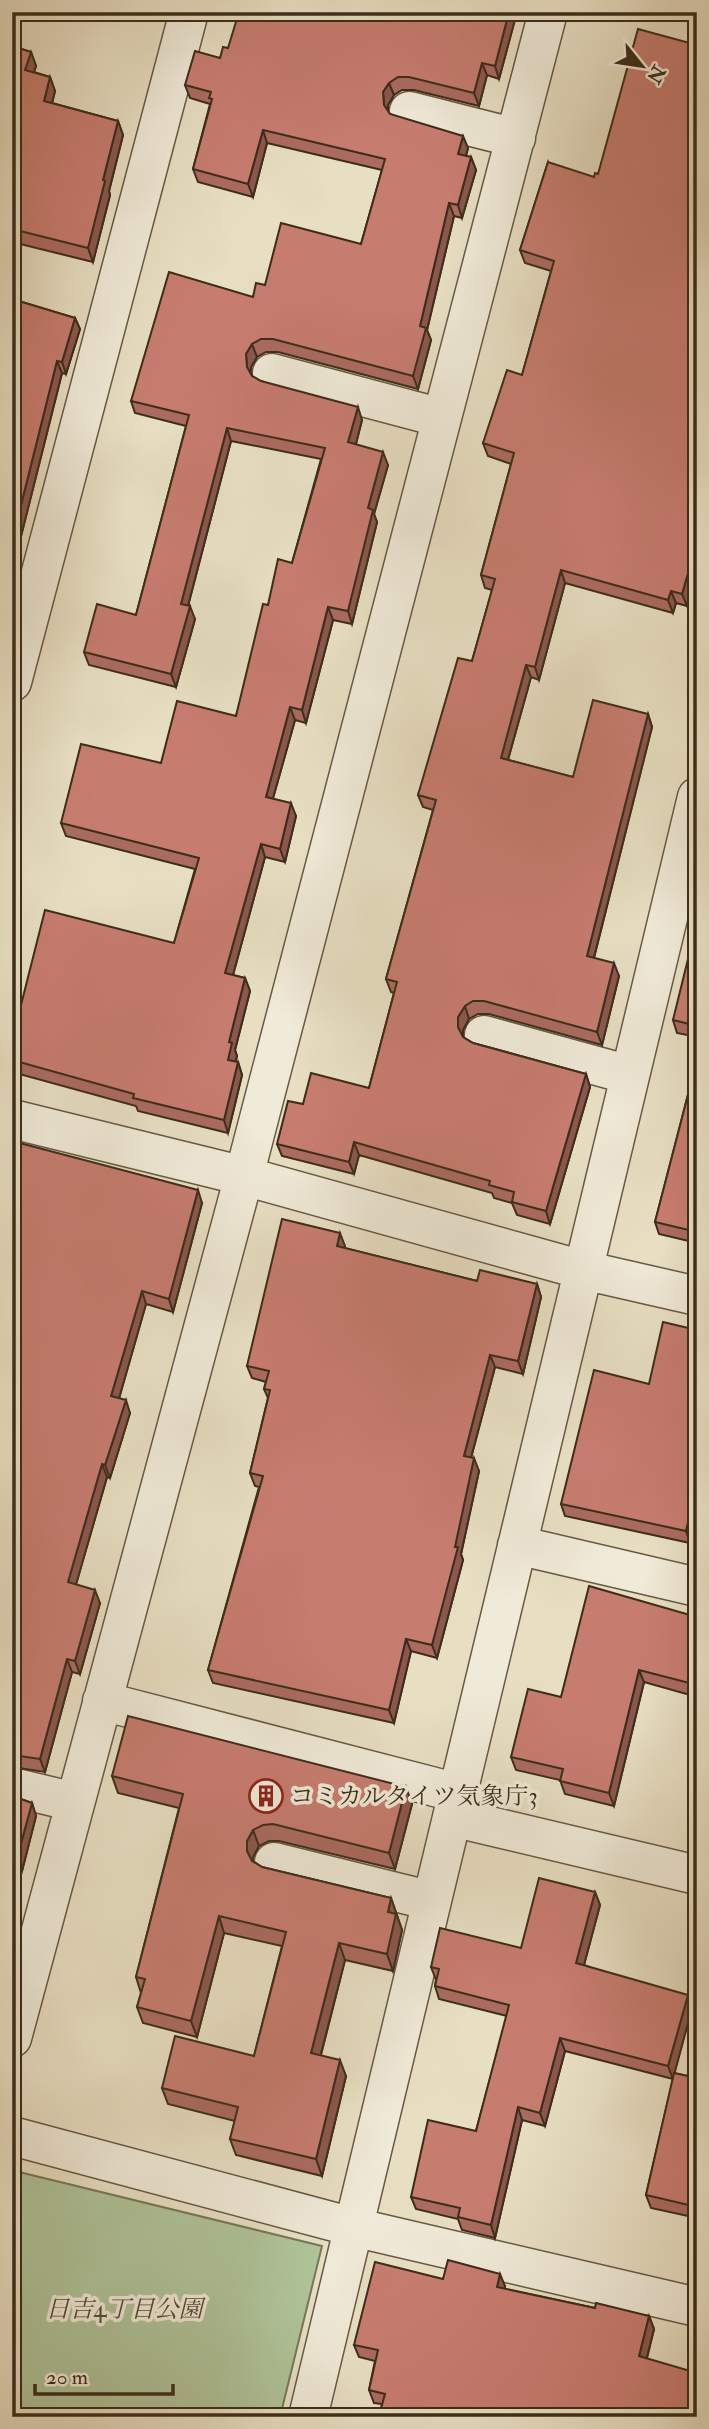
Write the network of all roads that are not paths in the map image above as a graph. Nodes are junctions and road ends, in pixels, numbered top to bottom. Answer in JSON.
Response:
{"nodes":[{"id":1,"x":189,"y":12,"type":"edge"},
{"id":2,"x":548,"y":12,"type":"edge"},
{"id":3,"x":409,"y":111,"type":"dead end"},
{"id":4,"x":516,"y":138,"type":"junction"},
{"id":5,"x":272,"y":373,"type":"dead end"},
{"id":6,"x":442,"y":418,"type":"junction"},
{"id":7,"x":20,"y":621,"type":"edge"},
{"id":8,"x":12,"y":682,"type":"edge"},
{"id":9,"x":697,"y":797,"type":"edge"},
{"id":10,"x":684,"y":908,"type":"edge"},
{"id":11,"x":484,"y":1035,"type":"dead end"},
{"id":12,"x":630,"y":1075,"type":"junction"},
{"id":13,"x":12,"y":1119,"type":"edge"},
{"id":14,"x":244,"y":1176,"type":"junction"},
{"id":15,"x":583,"y":1270,"type":"junction"},
{"id":16,"x":697,"y":1296,"type":"edge"},
{"id":17,"x":517,"y":1545,"type":"junction"},
{"id":18,"x":697,"y":1587,"type":"edge"},
{"id":19,"x":102,"y":1701,"type":"junction"},
{"id":20,"x":12,"y":1787,"type":"edge"},
{"id":21,"x":75,"y":1802,"type":"junction"},
{"id":22,"x":455,"y":1805,"type":"junction"},
{"id":23,"x":274,"y":1862,"type":"dead end"},
{"id":24,"x":697,"y":1875,"type":"edge"},
{"id":25,"x":432,"y":1901,"type":"junction"},
{"id":26,"x":12,"y":2038,"type":"edge"},
{"id":27,"x":12,"y":2136,"type":"edge"},
{"id":28,"x":353,"y":2227,"type":"junction"},
{"id":29,"x":697,"y":2307,"type":"edge"},
{"id":30,"x":309,"y":2417,"type":"edge"}],
"edges":[{"from":1,"to":7,"type":"street"},
{"from":2,"to":4,"type":"street"},
{"from":3,"to":4,"type":"street"},
{"from":4,"to":6,"type":"street"},
{"from":5,"to":6,"type":"street"},
{"from":6,"to":14,"type":"street"},
{"from":7,"to":8,"type":"street"},
{"from":9,"to":10,"type":"street"},
{"from":10,"to":12,"type":"street"},
{"from":11,"to":12,"type":"street"},
{"from":12,"to":15,"type":"street"},
{"from":13,"to":14,"type":"street"},
{"from":14,"to":15,"type":"street"},
{"from":14,"to":19,"type":"street"},
{"from":15,"to":16,"type":"street"},
{"from":15,"to":17,"type":"street"},
{"from":17,"to":18,"type":"street"},
{"from":17,"to":22,"type":"street"},
{"from":19,"to":21,"type":"street"},
{"from":19,"to":22,"type":"street"},
{"from":20,"to":21,"type":"street"},
{"from":21,"to":26,"type":"street"},
{"from":22,"to":24,"type":"street"},
{"from":22,"to":25,"type":"street"},
{"from":23,"to":25,"type":"street"},
{"from":25,"to":28,"type":"street"},
{"from":27,"to":28,"type":"street"},
{"from":28,"to":29,"type":"street"},
{"from":28,"to":30,"type":"street"}]}
